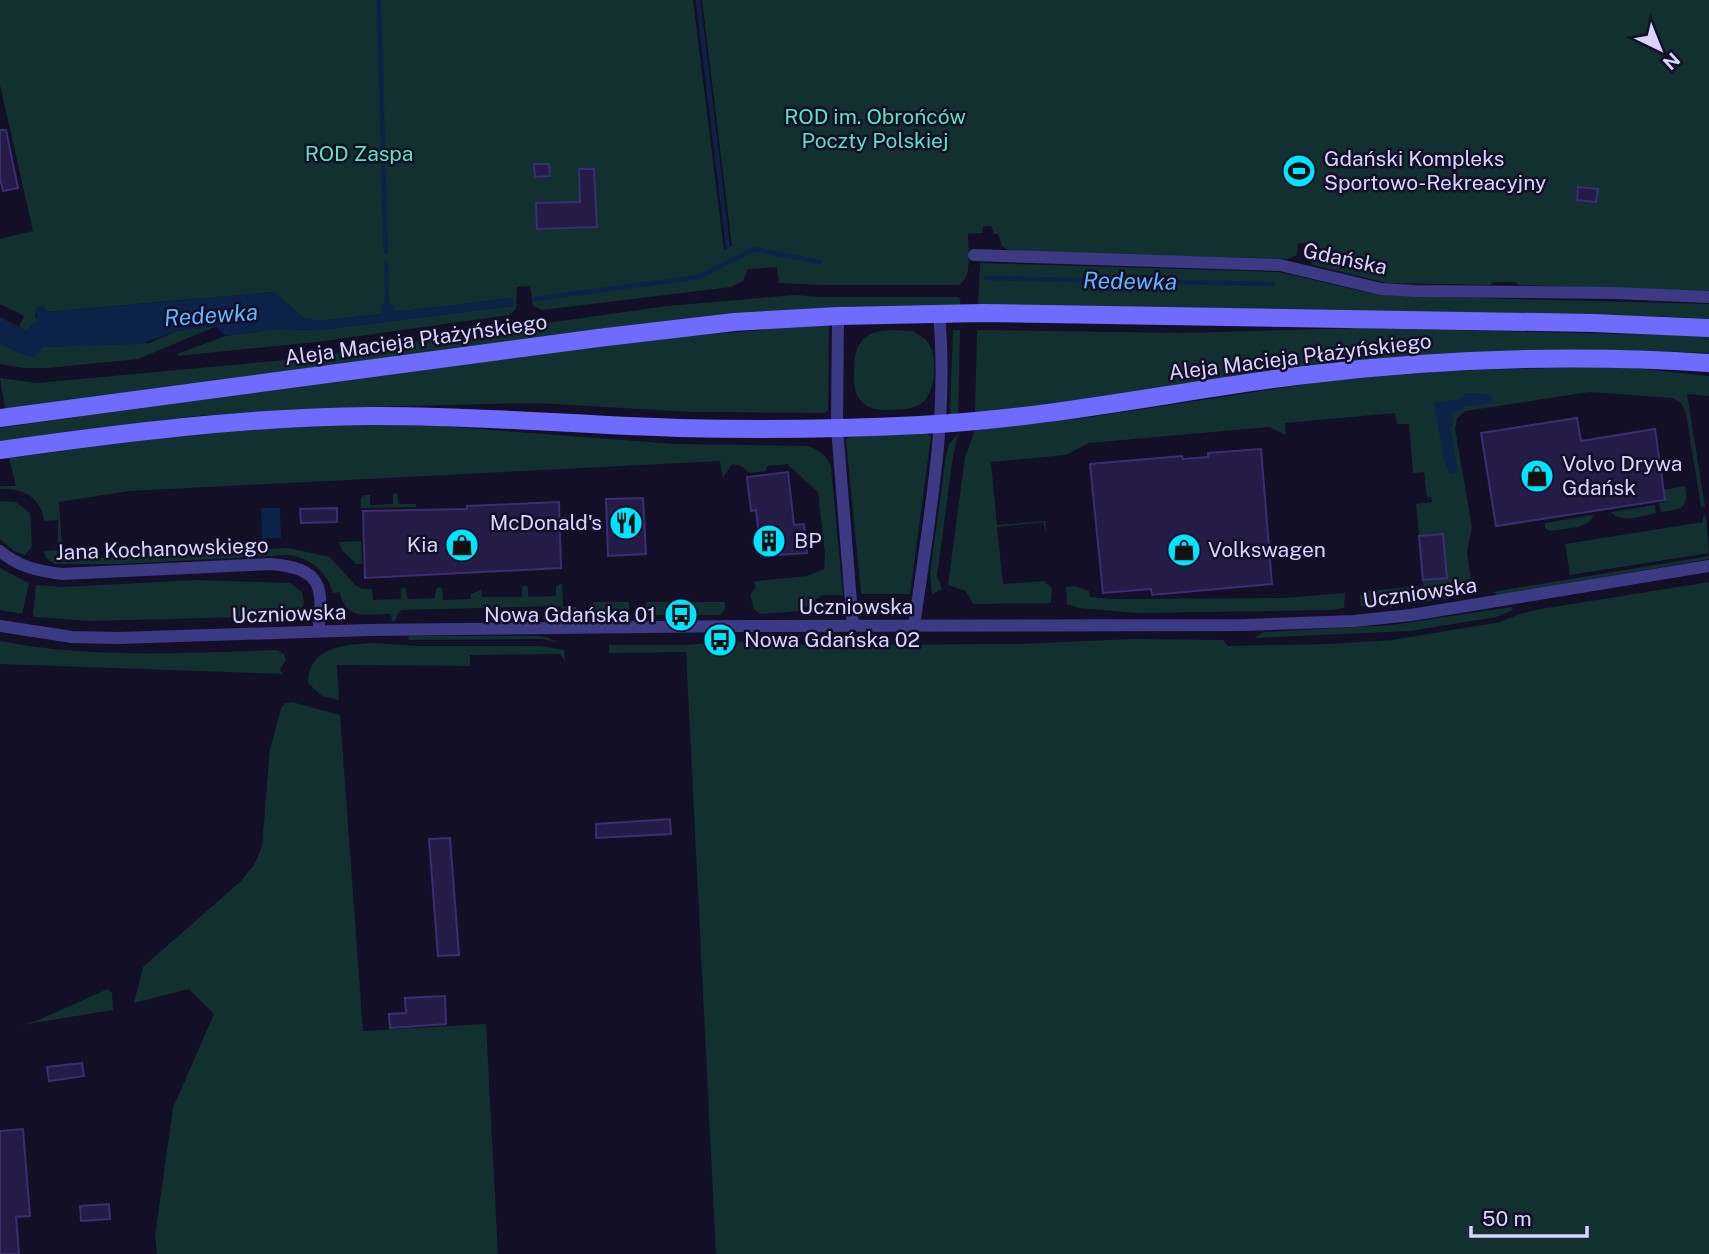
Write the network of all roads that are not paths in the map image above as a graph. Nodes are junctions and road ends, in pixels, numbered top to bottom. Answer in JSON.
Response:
{"nodes":[{"id":1,"x":974,"y":255,"type":"dead end"},
{"id":2,"x":1709,"y":297,"type":"edge"},
{"id":3,"x":939,"y":314,"type":"junction"},
{"id":4,"x":838,"y":316,"type":"junction"},
{"id":5,"x":1709,"y":328,"type":"edge"},
{"id":6,"x":1709,"y":363,"type":"edge"},
{"id":7,"x":0,"y":418,"type":"edge"},
{"id":8,"x":941,"y":424,"type":"junction"},
{"id":9,"x":837,"y":428,"type":"junction"},
{"id":10,"x":0,"y":450,"type":"edge"},
{"id":11,"x":0,"y":551,"type":"edge"},
{"id":12,"x":1709,"y":566,"type":"edge"},
{"id":13,"x":0,"y":626,"type":"edge"},
{"id":14,"x":853,"y":627,"type":"junction"},
{"id":15,"x":915,"y":627,"type":"junction"},
{"id":16,"x":318,"y":632,"type":"junction"}],
"edges":[{"from":1,"to":2,"type":"street","name":"Gdańska"},
{"from":3,"to":4,"type":"main road","name":"Aleja Macieja Płażyńskiego"},
{"from":3,"to":5,"type":"main road","name":"Aleja Macieja Płażyńskiego"},
{"from":3,"to":8,"type":"street"},
{"from":4,"to":7,"type":"main road","name":"Aleja Macieja Płażyńskiego"},
{"from":4,"to":9,"type":"street"},
{"from":6,"to":8,"type":"main road","name":"Aleja Macieja Płażyńskiego"},
{"from":8,"to":9,"type":"main road","name":"Aleja Macieja Płażyńskiego"},
{"from":8,"to":15,"type":"street"},
{"from":9,"to":10,"type":"main road","name":"Aleja Macieja Płażyńskiego"},
{"from":9,"to":14,"type":"street"},
{"from":11,"to":16,"type":"street","name":"Jana Kochanowskiego"},
{"from":12,"to":15,"type":"street","name":"Uczniowska"},
{"from":13,"to":16,"type":"street","name":"Uczniowska"},
{"from":14,"to":15,"type":"street","name":"Uczniowska"},
{"from":14,"to":16,"type":"street","name":"Uczniowska"}]}
